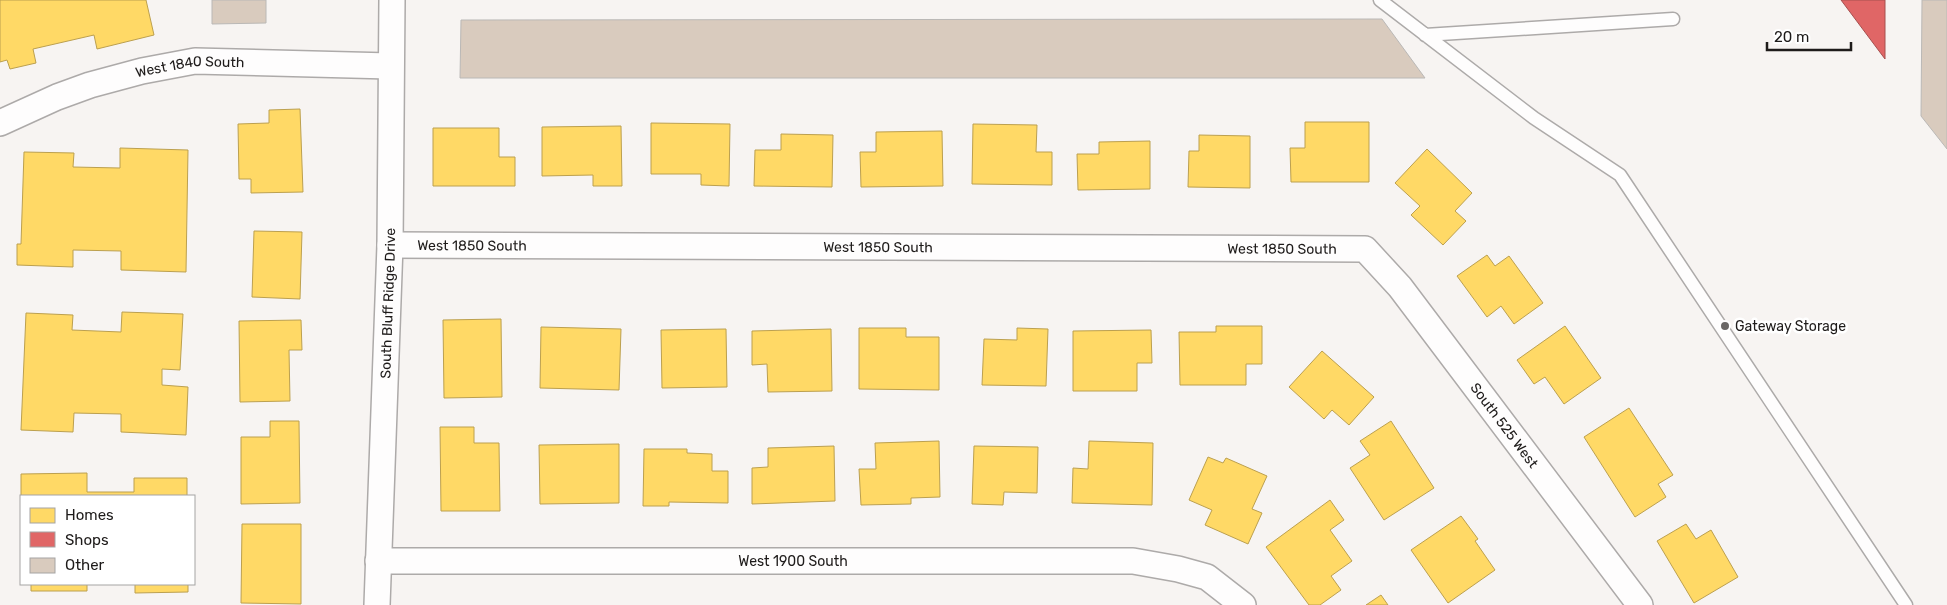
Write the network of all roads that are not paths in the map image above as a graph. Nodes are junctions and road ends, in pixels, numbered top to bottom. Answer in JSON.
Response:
{"nodes":[{"id":1,"x":392,"y":0,"type":"edge"},
{"id":2,"x":1380,"y":0,"type":"edge"},
{"id":3,"x":1673,"y":19,"type":"dead end"},
{"id":4,"x":1425,"y":35,"type":"junction"},
{"id":5,"x":390,"y":66,"type":"junction"},
{"id":6,"x":0,"y":123,"type":"edge"},
{"id":7,"x":390,"y":245,"type":"junction"},
{"id":8,"x":1365,"y":249,"type":"joint"},
{"id":9,"x":378,"y":561,"type":"junction"},
{"id":10,"x":377,"y":605,"type":"edge"},
{"id":11,"x":1243,"y":605,"type":"edge"},
{"id":12,"x":1640,"y":605,"type":"edge"},
{"id":13,"x":1906,"y":605,"type":"edge"}],
"edges":[{"from":1,"to":5,"type":"street","name":"South Bluff Ridge Drive"},
{"from":2,"to":4,"type":"lane"},
{"from":3,"to":4,"type":"lane"},
{"from":4,"to":13,"type":"lane"},
{"from":5,"to":6,"type":"street","name":"West 1840 South"},
{"from":5,"to":7,"type":"street","name":"South Bluff Ridge Drive"},
{"from":7,"to":8,"type":"street","name":"West 1850 South"},
{"from":7,"to":9,"type":"street","name":"South Bluff Ridge Drive"},
{"from":8,"to":12,"type":"street","name":"South 525 West"},
{"from":9,"to":10,"type":"street","name":"South Bluff Ridge Drive"},
{"from":9,"to":11,"type":"street","name":"West 1900 South"}]}
